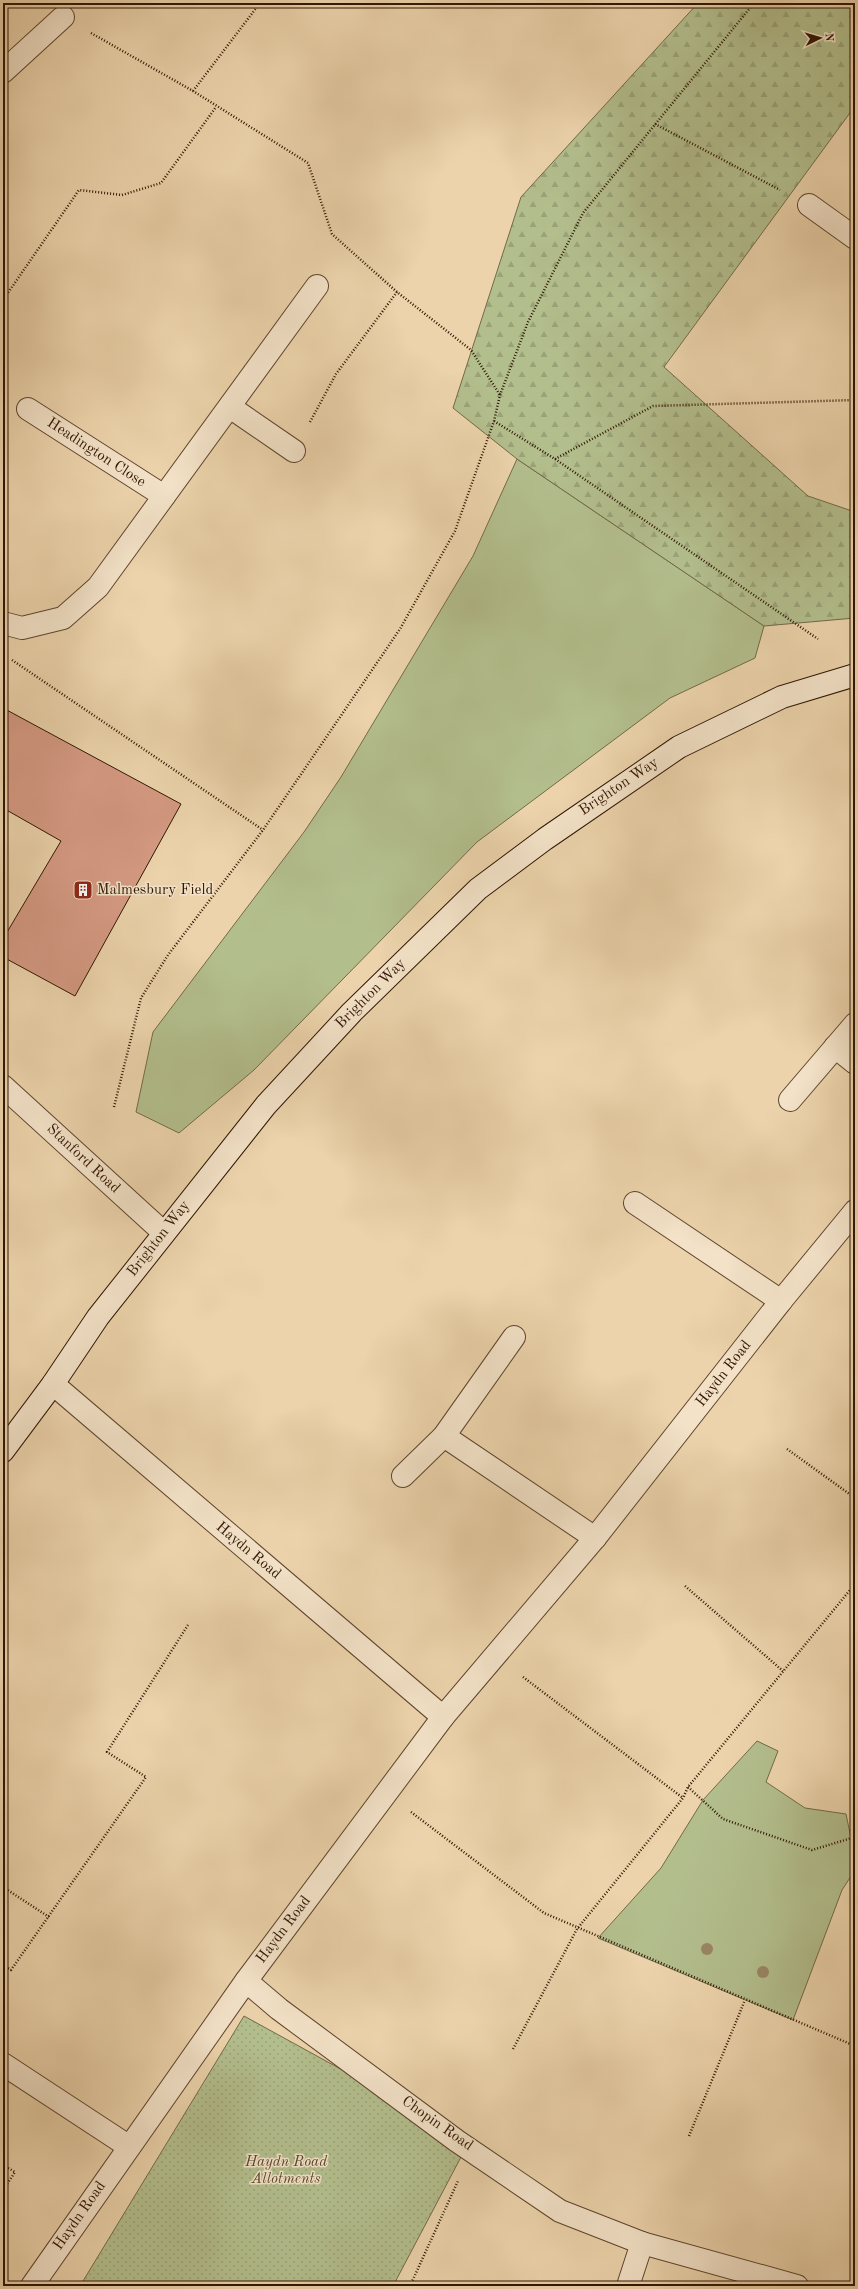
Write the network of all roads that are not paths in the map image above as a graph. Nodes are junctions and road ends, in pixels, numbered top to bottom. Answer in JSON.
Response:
{"nodes":[{"id":1,"x":63,"y":17,"type":"road end"},
{"id":2,"x":3,"y":72,"type":"edge"},
{"id":3,"x":810,"y":205,"type":"road end"},
{"id":4,"x":855,"y":238,"type":"edge"},
{"id":5,"x":317,"y":286,"type":"dead end"},
{"id":6,"x":230,"y":407,"type":"junction"},
{"id":7,"x":28,"y":409,"type":"dead end"},
{"id":8,"x":294,"y":451,"type":"road end"},
{"id":9,"x":164,"y":496,"type":"junction"},
{"id":10,"x":3,"y":623,"type":"edge"},
{"id":11,"x":855,"y":676,"type":"edge"},
{"id":12,"x":855,"y":1024,"type":"edge"},
{"id":13,"x":835,"y":1047,"type":"junction"},
{"id":14,"x":855,"y":1063,"type":"edge"},
{"id":15,"x":3,"y":1086,"type":"edge"},
{"id":16,"x":790,"y":1100,"type":"dead end"},
{"id":17,"x":635,"y":1203,"type":"dead end"},
{"id":18,"x":855,"y":1211,"type":"edge"},
{"id":19,"x":164,"y":1233,"type":"junction"},
{"id":20,"x":781,"y":1301,"type":"junction"},
{"id":21,"x":514,"y":1337,"type":"dead end"},
{"id":22,"x":53,"y":1384,"type":"junction"},
{"id":23,"x":444,"y":1436,"type":"junction"},
{"id":24,"x":3,"y":1451,"type":"edge"},
{"id":25,"x":403,"y":1476,"type":"dead end"},
{"id":26,"x":595,"y":1538,"type":"junction"},
{"id":27,"x":443,"y":1717,"type":"junction"},
{"id":28,"x":246,"y":1981,"type":"junction"},
{"id":29,"x":3,"y":2064,"type":"edge"},
{"id":30,"x":128,"y":2146,"type":"junction"},
{"id":31,"x":642,"y":2242,"type":"junction"},
{"id":32,"x":32,"y":2286,"type":"edge"},
{"id":33,"x":628,"y":2286,"type":"edge"},
{"id":34,"x":797,"y":2286,"type":"edge"}],
"edges":[{"from":1,"to":2,"type":"street"},
{"from":3,"to":4,"type":"street"},
{"from":5,"to":6,"type":"street"},
{"from":6,"to":8,"type":"street"},
{"from":6,"to":9,"type":"street"},
{"from":7,"to":9,"type":"street","name":"Headington Close"},
{"from":9,"to":10,"type":"street"},
{"from":11,"to":19,"type":"street","name":"Brighton Way"},
{"from":12,"to":13,"type":"street"},
{"from":13,"to":14,"type":"street"},
{"from":13,"to":16,"type":"street"},
{"from":15,"to":19,"type":"street","name":"Stanford Road"},
{"from":17,"to":20,"type":"street"},
{"from":18,"to":20,"type":"street","name":"Haydn Road"},
{"from":19,"to":22,"type":"street","name":"Brighton Way"},
{"from":20,"to":26,"type":"street","name":"Haydn Road"},
{"from":21,"to":23,"type":"street"},
{"from":22,"to":24,"type":"street","name":"Brighton Way"},
{"from":22,"to":27,"type":"street","name":"Haydn Road"},
{"from":23,"to":25,"type":"street"},
{"from":23,"to":26,"type":"street"},
{"from":26,"to":27,"type":"street","name":"Haydn Road"},
{"from":27,"to":28,"type":"street","name":"Haydn Road"},
{"from":28,"to":30,"type":"street","name":"Haydn Road"},
{"from":28,"to":31,"type":"street","name":"Chopin Road"},
{"from":29,"to":30,"type":"street"},
{"from":30,"to":32,"type":"street","name":"Haydn Road"},
{"from":31,"to":33,"type":"street"},
{"from":31,"to":34,"type":"street","name":"Chopin Road"}]}
